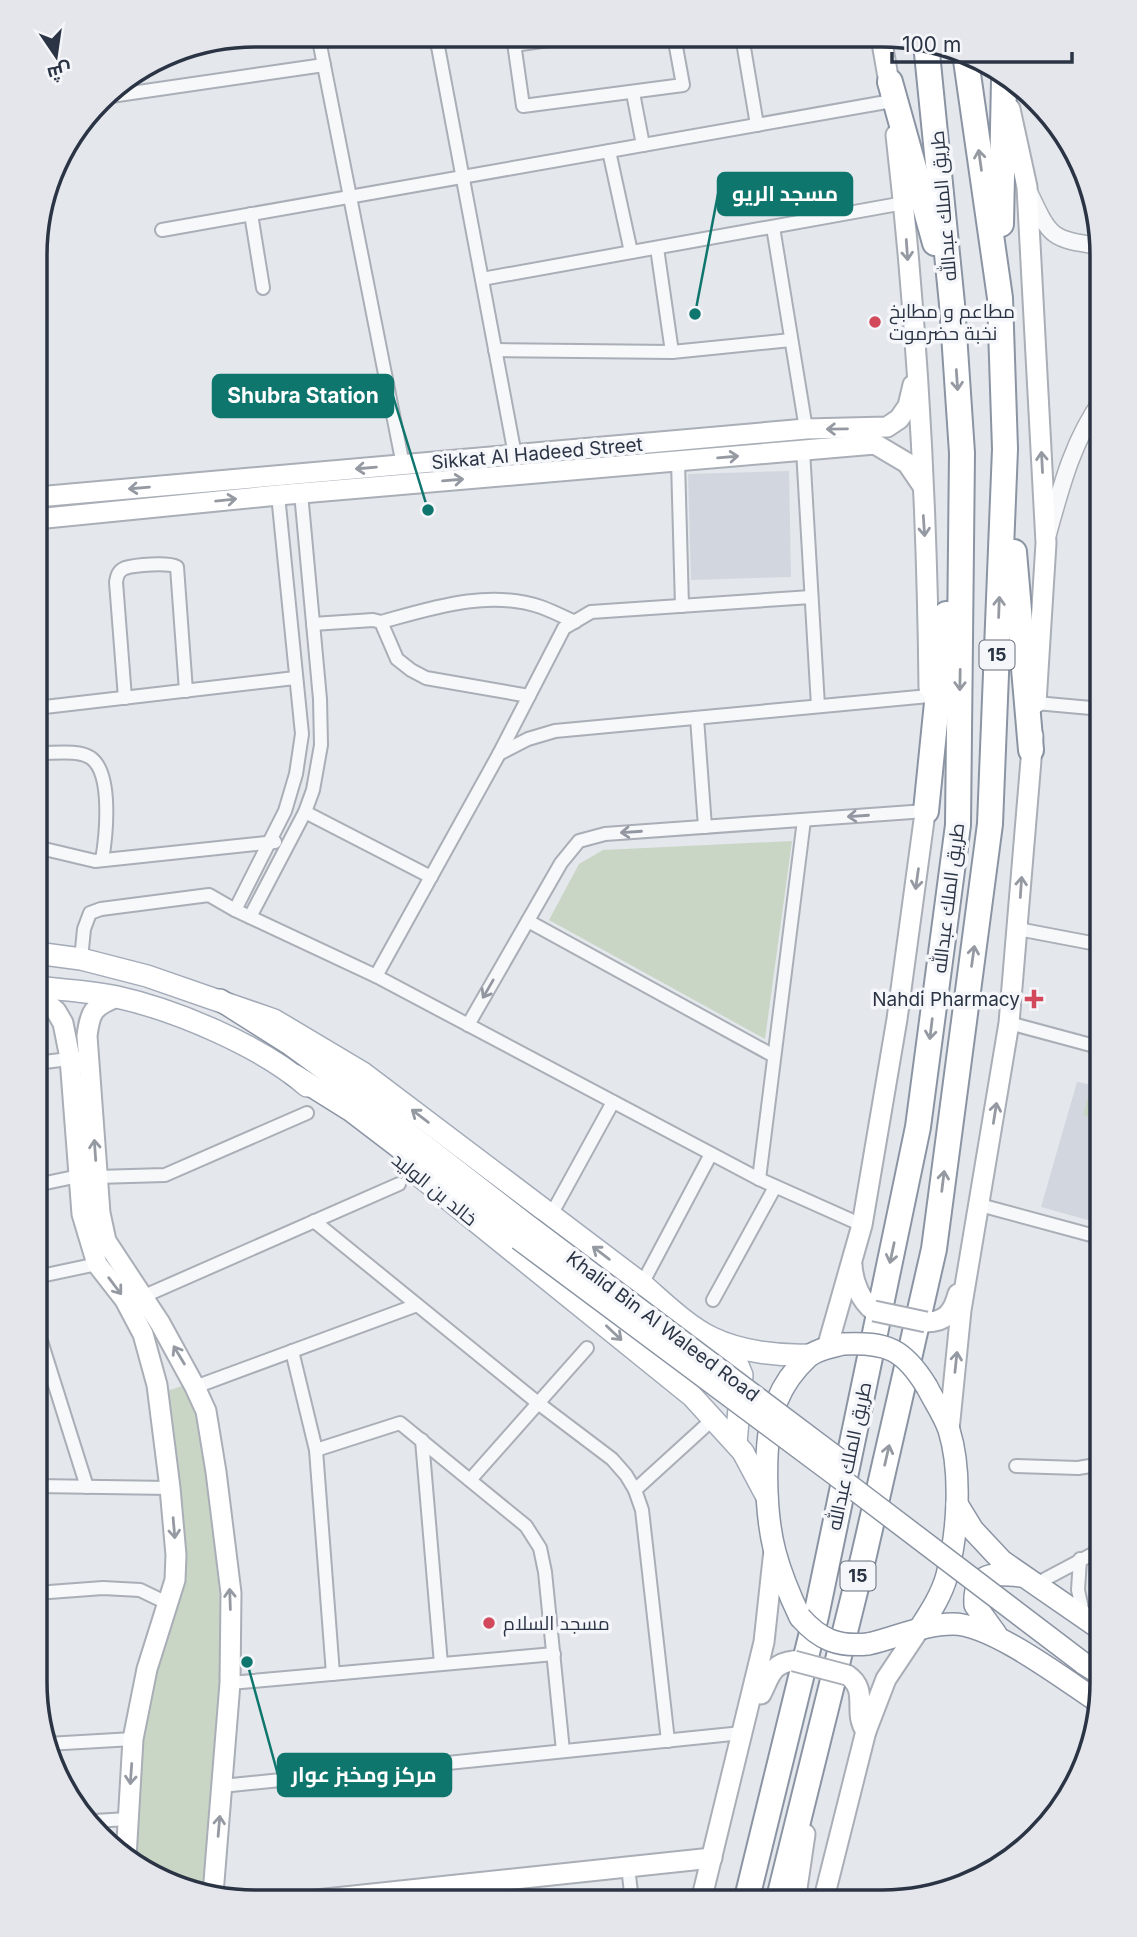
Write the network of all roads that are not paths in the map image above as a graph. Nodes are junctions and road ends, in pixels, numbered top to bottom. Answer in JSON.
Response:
{"nodes":[{"id":1,"x":320,"y":47,"type":"edge"},
{"id":2,"x":438,"y":47,"type":"edge"},
{"id":3,"x":514,"y":47,"type":"edge"},
{"id":4,"x":676,"y":47,"type":"edge"},
{"id":5,"x":744,"y":47,"type":"edge"},
{"id":6,"x":883,"y":47,"type":"edge"},
{"id":7,"x":927,"y":53,"type":"edge"},
{"id":8,"x":324,"y":65,"type":"junction"},
{"id":9,"x":967,"y":66,"type":"edge"},
{"id":10,"x":1004,"y":87,"type":"edge"},
{"id":11,"x":1006,"y":89,"type":"edge"},
{"id":12,"x":891,"y":91,"type":"junction"},
{"id":13,"x":633,"y":93,"type":"junction"},
{"id":14,"x":124,"y":94,"type":"edge"},
{"id":15,"x":757,"y":125,"type":"junction"},
{"id":16,"x":643,"y":145,"type":"junction"},
{"id":17,"x":609,"y":151,"type":"junction"},
{"id":18,"x":462,"y":177,"type":"junction"},
{"id":19,"x":1027,"y":187,"type":"junction"},
{"id":20,"x":350,"y":197,"type":"junction"},
{"id":21,"x":904,"y":203,"type":"junction"},
{"id":22,"x":251,"y":214,"type":"junction"},
{"id":23,"x":773,"y":227,"type":"junction"},
{"id":24,"x":163,"y":230,"type":"dead end"},
{"id":25,"x":1089,"y":244,"type":"edge"},
{"id":26,"x":657,"y":248,"type":"junction"},
{"id":27,"x":631,"y":252,"type":"junction"},
{"id":28,"x":482,"y":279,"type":"junction"},
{"id":29,"x":264,"y":288,"type":"dead end"},
{"id":30,"x":1000,"y":298,"type":"junction"},
{"id":31,"x":952,"y":304,"type":"junction"},
{"id":32,"x":791,"y":340,"type":"junction"},
{"id":33,"x":495,"y":350,"type":"junction"},
{"id":34,"x":672,"y":352,"type":"junction"},
{"id":35,"x":916,"y":370,"type":"junction"},
{"id":36,"x":1090,"y":417,"type":"edge"},
{"id":37,"x":806,"y":429,"type":"junction"},
{"id":38,"x":874,"y":436,"type":"junction"},
{"id":39,"x":1005,"y":449,"type":"junction"},
{"id":40,"x":803,"y":450,"type":"junction"},
{"id":41,"x":962,"y":453,"type":"junction"},
{"id":42,"x":515,"y":455,"type":"junction"},
{"id":43,"x":678,"y":461,"type":"junction"},
{"id":44,"x":403,"y":465,"type":"junction"},
{"id":45,"x":922,"y":485,"type":"junction"},
{"id":46,"x":301,"y":493,"type":"junction"},
{"id":47,"x":278,"y":495,"type":"junction"},
{"id":48,"x":47,"y":496,"type":"edge"},
{"id":49,"x":47,"y":518,"type":"edge"},
{"id":50,"x":1046,"y":543,"type":"junction"},
{"id":51,"x":811,"y":597,"type":"junction"},
{"id":52,"x":682,"y":606,"type":"junction"},
{"id":53,"x":381,"y":622,"type":"junction"},
{"id":54,"x":575,"y":622,"type":"junction"},
{"id":55,"x":313,"y":624,"type":"junction"},
{"id":56,"x":295,"y":678,"type":"junction"},
{"id":57,"x":186,"y":691,"type":"junction"},
{"id":58,"x":529,"y":696,"type":"junction"},
{"id":59,"x":929,"y":696,"type":"junction"},
{"id":60,"x":125,"y":698,"type":"junction"},
{"id":61,"x":1037,"y":703,"type":"junction"},
{"id":62,"x":818,"y":706,"type":"junction"},
{"id":63,"x":47,"y":707,"type":"edge"},
{"id":64,"x":1090,"y":708,"type":"edge"},
{"id":65,"x":697,"y":718,"type":"junction"},
{"id":66,"x":1031,"y":750,"type":"junction"},
{"id":67,"x":47,"y":753,"type":"edge"},
{"id":68,"x":499,"y":754,"type":"junction"},
{"id":69,"x":926,"y":811,"type":"junction"},
{"id":70,"x":304,"y":812,"type":"junction"},
{"id":71,"x":804,"y":820,"type":"junction"},
{"id":72,"x":705,"y":827,"type":"junction"},
{"id":73,"x":290,"y":840,"type":"junction"},
{"id":74,"x":270,"y":842,"type":"junction"},
{"id":75,"x":47,"y":850,"type":"edge"},
{"id":76,"x":102,"y":860,"type":"junction"},
{"id":77,"x":431,"y":877,"type":"junction"},
{"id":78,"x":235,"y":910,"type":"junction"},
{"id":79,"x":250,"y":917,"type":"junction"},
{"id":80,"x":528,"y":921,"type":"junction"},
{"id":81,"x":1018,"y":929,"type":"junction"},
{"id":82,"x":1090,"y":943,"type":"edge"},
{"id":83,"x":47,"y":954,"type":"edge"},
{"id":84,"x":81,"y":959,"type":"junction"},
{"id":85,"x":376,"y":976,"type":"junction"},
{"id":86,"x":47,"y":988,"type":"edge"},
{"id":87,"x":117,"y":997,"type":"junction"},
{"id":88,"x":220,"y":1000,"type":"junction"},
{"id":89,"x":47,"y":1003,"type":"edge"},
{"id":90,"x":1009,"y":1023,"type":"junction"},
{"id":91,"x":468,"y":1025,"type":"junction"},
{"id":92,"x":1089,"y":1045,"type":"edge"},
{"id":93,"x":774,"y":1056,"type":"junction"},
{"id":94,"x":79,"y":1058,"type":"junction"},
{"id":95,"x":47,"y":1062,"type":"edge"},
{"id":96,"x":294,"y":1075,"type":"junction"},
{"id":97,"x":613,"y":1102,"type":"junction"},
{"id":98,"x":307,"y":1113,"type":"dead end"},
{"id":99,"x":711,"y":1154,"type":"junction"},
{"id":100,"x":88,"y":1177,"type":"junction"},
{"id":101,"x":759,"y":1180,"type":"junction"},
{"id":102,"x":47,"y":1183,"type":"edge"},
{"id":103,"x":399,"y":1184,"type":"dead end"},
{"id":104,"x":775,"y":1187,"type":"junction"},
{"id":105,"x":980,"y":1205,"type":"junction"},
{"id":106,"x":551,"y":1215,"type":"junction"},
{"id":107,"x":314,"y":1221,"type":"junction"},
{"id":108,"x":862,"y":1225,"type":"junction"},
{"id":109,"x":525,"y":1234,"type":"junction"},
{"id":110,"x":1089,"y":1235,"type":"edge"},
{"id":111,"x":852,"y":1260,"type":"junction"},
{"id":112,"x":97,"y":1264,"type":"junction"},
{"id":113,"x":969,"y":1272,"type":"junction"},
{"id":114,"x":47,"y":1275,"type":"edge"},
{"id":115,"x":642,"y":1284,"type":"junction"},
{"id":116,"x":142,"y":1297,"type":"junction"},
{"id":117,"x":713,"y":1300,"type":"dead end"},
{"id":118,"x":417,"y":1305,"type":"junction"},
{"id":119,"x":714,"y":1339,"type":"junction"},
{"id":120,"x":587,"y":1348,"type":"dead end"},
{"id":121,"x":826,"y":1349,"type":"junction"},
{"id":122,"x":292,"y":1351,"type":"junction"},
{"id":123,"x":47,"y":1357,"type":"edge"},
{"id":124,"x":195,"y":1387,"type":"junction"},
{"id":125,"x":538,"y":1403,"type":"junction"},
{"id":126,"x":713,"y":1419,"type":"junction"},
{"id":127,"x":949,"y":1430,"type":"junction"},
{"id":128,"x":422,"y":1440,"type":"junction"},
{"id":129,"x":736,"y":1443,"type":"junction"},
{"id":130,"x":316,"y":1450,"type":"junction"},
{"id":131,"x":1016,"y":1466,"type":"dead end"},
{"id":132,"x":1089,"y":1466,"type":"edge"},
{"id":133,"x":470,"y":1480,"type":"junction"},
{"id":134,"x":47,"y":1486,"type":"edge"},
{"id":135,"x":88,"y":1487,"type":"junction"},
{"id":136,"x":170,"y":1488,"type":"junction"},
{"id":137,"x":635,"y":1490,"type":"junction"},
{"id":138,"x":767,"y":1497,"type":"junction"},
{"id":139,"x":957,"y":1504,"type":"junction"},
{"id":140,"x":774,"y":1549,"type":"junction"},
{"id":141,"x":1089,"y":1555,"type":"edge"},
{"id":142,"x":1080,"y":1559,"type":"junction"},
{"id":143,"x":1028,"y":1581,"type":"junction"},
{"id":144,"x":47,"y":1594,"type":"edge"},
{"id":145,"x":167,"y":1602,"type":"junction"},
{"id":146,"x":1084,"y":1618,"type":"junction"},
{"id":147,"x":1089,"y":1622,"type":"edge"},
{"id":148,"x":920,"y":1628,"type":"junction"},
{"id":149,"x":999,"y":1638,"type":"junction"},
{"id":150,"x":554,"y":1654,"type":"junction"},
{"id":151,"x":1089,"y":1655,"type":"edge"},
{"id":152,"x":441,"y":1664,"type":"junction"},
{"id":153,"x":334,"y":1674,"type":"junction"},
{"id":154,"x":230,"y":1683,"type":"junction"},
{"id":155,"x":1089,"y":1696,"type":"edge"},
{"id":156,"x":748,"y":1708,"type":"junction"},
{"id":157,"x":820,"y":1730,"type":"junction"},
{"id":158,"x":866,"y":1731,"type":"junction"},
{"id":159,"x":742,"y":1733,"type":"junction"},
{"id":160,"x":133,"y":1739,"type":"junction"},
{"id":161,"x":668,"y":1741,"type":"junction"},
{"id":162,"x":57,"y":1743,"type":"edge"},
{"id":163,"x":563,"y":1751,"type":"junction"},
{"id":164,"x":222,"y":1786,"type":"junction"},
{"id":165,"x":128,"y":1819,"type":"junction"},
{"id":166,"x":101,"y":1821,"type":"edge"},
{"id":167,"x":127,"y":1845,"type":"edge"},
{"id":168,"x":712,"y":1858,"type":"junction"},
{"id":169,"x":628,"y":1867,"type":"junction"},
{"id":170,"x":214,"y":1885,"type":"edge"},
{"id":171,"x":495,"y":1890,"type":"edge"},
{"id":172,"x":631,"y":1890,"type":"edge"},
{"id":173,"x":704,"y":1890,"type":"edge"},
{"id":174,"x":749,"y":1890,"type":"edge"},
{"id":175,"x":781,"y":1890,"type":"edge"},
{"id":176,"x":797,"y":1890,"type":"edge"},
{"id":177,"x":826,"y":1890,"type":"edge"}],
"edges":[{"from":1,"to":8,"type":"street"},
{"from":2,"to":18,"type":"street"},
{"from":3,"to":13,"type":"street"},
{"from":4,"to":13,"type":"street"},
{"from":5,"to":15,"type":"street"},
{"from":6,"to":12,"type":"main road"},
{"from":7,"to":31,"type":"highway","name":"طريق الملك عبدالله","number":"15"},
{"from":8,"to":14,"type":"street"},
{"from":8,"to":20,"type":"street"},
{"from":30,"to":9,"type":"highway","name":"طريق الملك عبدالله","number":"15","one_way":true},
{"from":10,"to":30,"type":"highway"},
{"from":11,"to":19,"type":"main road"},
{"from":12,"to":15,"type":"street"},
{"from":12,"to":21,"type":"main road"},
{"from":12,"to":31,"type":"highway"},
{"from":13,"to":16,"type":"street"},
{"from":15,"to":16,"type":"street"},
{"from":16,"to":17,"type":"street"},
{"from":17,"to":18,"type":"street"},
{"from":17,"to":27,"type":"street"},
{"from":18,"to":20,"type":"street"},
{"from":18,"to":28,"type":"street"},
{"from":19,"to":25,"type":"street"},
{"from":50,"to":19,"type":"main road","one_way":true},
{"from":20,"to":22,"type":"street"},
{"from":20,"to":44,"type":"street"},
{"from":21,"to":23,"type":"street"},
{"from":21,"to":35,"type":"main road","one_way":true},
{"from":22,"to":24,"type":"street"},
{"from":22,"to":29,"type":"street"},
{"from":23,"to":26,"type":"street"},
{"from":23,"to":32,"type":"street"},
{"from":26,"to":27,"type":"street"},
{"from":26,"to":34,"type":"street"},
{"from":27,"to":28,"type":"street"},
{"from":28,"to":33,"type":"street"},
{"from":30,"to":39,"type":"highway","name":"طريق الملك عبدالله","number":"15"},
{"from":31,"to":41,"type":"highway","name":"طريق الملك عبدالله","number":"15","one_way":true},
{"from":32,"to":34,"type":"street"},
{"from":32,"to":37,"type":"street"},
{"from":33,"to":34,"type":"street"},
{"from":33,"to":42,"type":"street"},
{"from":35,"to":38,"type":"main road","name":"Sikkat Al Hadeed Street"},
{"from":35,"to":45,"type":"main road"},
{"from":36,"to":50,"type":"street"},
{"from":38,"to":37,"type":"main road","name":"Sikkat Al Hadeed Street","one_way":true},
{"from":37,"to":42,"type":"main road","name":"Sikkat Al Hadeed Street"},
{"from":38,"to":40,"type":"main road","name":"Sikkat Al Hadeed Street"},
{"from":38,"to":45,"type":"main road"},
{"from":39,"to":66,"type":"highway"},
{"from":157,"to":39,"type":"highway","name":"طريق الملك عبدالله","number":"15","one_way":true},
{"from":43,"to":40,"type":"main road","name":"Sikkat Al Hadeed Street","one_way":true},
{"from":40,"to":51,"type":"street"},
{"from":41,"to":69,"type":"highway"},
{"from":41,"to":174,"type":"highway","name":"طريق الملك عبدالله","number":"15","one_way":true},
{"from":42,"to":44,"type":"main road","name":"Sikkat Al Hadeed Street"},
{"from":46,"to":43,"type":"main road","name":"Sikkat Al Hadeed Street","one_way":true},
{"from":43,"to":52,"type":"street"},
{"from":44,"to":48,"type":"main road","name":"Sikkat Al Hadeed Street","one_way":true},
{"from":45,"to":59,"type":"main road","one_way":true},
{"from":46,"to":47,"type":"main road","name":"Sikkat Al Hadeed Street"},
{"from":46,"to":55,"type":"street"},
{"from":49,"to":47,"type":"main road","name":"Sikkat Al Hadeed Street","one_way":true},
{"from":47,"to":56,"type":"street"},
{"from":50,"to":61,"type":"main road"},
{"from":51,"to":52,"type":"street"},
{"from":51,"to":62,"type":"street"},
{"from":52,"to":54,"type":"street"},
{"from":53,"to":54,"type":"street"},
{"from":53,"to":55,"type":"street"},
{"from":53,"to":58,"type":"street"},
{"from":54,"to":58,"type":"street"},
{"from":55,"to":70,"type":"street"},
{"from":56,"to":57,"type":"street"},
{"from":56,"to":74,"type":"street"},
{"from":57,"to":60,"type":"street"},
{"from":57,"to":60,"type":"street"},
{"from":58,"to":68,"type":"street"},
{"from":59,"to":62,"type":"street"},
{"from":59,"to":69,"type":"main road"},
{"from":60,"to":63,"type":"street"},
{"from":61,"to":64,"type":"street"},
{"from":61,"to":66,"type":"main road"},
{"from":62,"to":65,"type":"street"},
{"from":65,"to":68,"type":"street"},
{"from":65,"to":72,"type":"street"},
{"from":81,"to":66,"type":"main road","one_way":true},
{"from":67,"to":76,"type":"street"},
{"from":68,"to":77,"type":"street"},
{"from":69,"to":71,"type":"street","one_way":true},
{"from":69,"to":108,"type":"main road","one_way":true},
{"from":70,"to":73,"type":"street"},
{"from":70,"to":77,"type":"street"},
{"from":71,"to":72,"type":"street"},
{"from":71,"to":93,"type":"street"},
{"from":72,"to":80,"type":"street","one_way":true},
{"from":73,"to":74,"type":"street"},
{"from":73,"to":79,"type":"street"},
{"from":74,"to":76,"type":"street"},
{"from":74,"to":78,"type":"street"},
{"from":75,"to":76,"type":"street"},
{"from":77,"to":85,"type":"street"},
{"from":78,"to":79,"type":"street"},
{"from":78,"to":84,"type":"street"},
{"from":79,"to":85,"type":"street"},
{"from":80,"to":91,"type":"street","one_way":true},
{"from":80,"to":93,"type":"street"},
{"from":81,"to":82,"type":"street"},
{"from":81,"to":90,"type":"main road"},
{"from":83,"to":84,"type":"main road"},
{"from":84,"to":88,"type":"main road"},
{"from":85,"to":91,"type":"street"},
{"from":86,"to":87,"type":"main road","name":"خالد بن الوليد"},
{"from":87,"to":94,"type":"main road"},
{"from":87,"to":96,"type":"main road","name":"خالد بن الوليد"},
{"from":106,"to":88,"type":"main road","one_way":true},
{"from":88,"to":109,"type":"main road","name":"Khalid Bin Al Waleed Road"},
{"from":89,"to":94,"type":"main road"},
{"from":90,"to":92,"type":"street"},
{"from":105,"to":90,"type":"main road","one_way":true},
{"from":91,"to":97,"type":"street"},
{"from":93,"to":101,"type":"street"},
{"from":94,"to":95,"type":"street"},
{"from":94,"to":100,"type":"main road"},
{"from":96,"to":109,"type":"main road","name":"Khalid Bin Al Waleed Road"},
{"from":96,"to":126,"type":"main road","name":"خالد بن الوليد","one_way":true},
{"from":97,"to":99,"type":"street"},
{"from":97,"to":106,"type":"street"},
{"from":98,"to":100,"type":"street"},
{"from":99,"to":101,"type":"street"},
{"from":99,"to":115,"type":"street"},
{"from":100,"to":102,"type":"street"},
{"from":100,"to":112,"type":"main road"},
{"from":100,"to":116,"type":"main road"},
{"from":101,"to":104,"type":"street"},
{"from":103,"to":107,"type":"street"},
{"from":104,"to":108,"type":"street"},
{"from":104,"to":117,"type":"street"},
{"from":105,"to":110,"type":"street"},
{"from":105,"to":113,"type":"main road"},
{"from":115,"to":106,"type":"main road","one_way":true},
{"from":107,"to":116,"type":"street"},
{"from":107,"to":118,"type":"street"},
{"from":108,"to":111,"type":"main road"},
{"from":109,"to":151,"type":"main road","name":"Khalid Bin Al Waleed Road","bridge":true},
{"from":111,"to":113,"type":"main road","bridge":true},
{"from":111,"to":121,"type":"main road"},
{"from":112,"to":114,"type":"street"},
{"from":112,"to":136,"type":"main road","one_way":true},
{"from":127,"to":113,"type":"main road","one_way":true},
{"from":115,"to":119,"type":"main road"},
{"from":124,"to":116,"type":"main road","one_way":true},
{"from":118,"to":122,"type":"street"},
{"from":118,"to":125,"type":"street"},
{"from":119,"to":121,"type":"main road"},
{"from":119,"to":129,"type":"main road"},
{"from":120,"to":125,"type":"street"},
{"from":121,"to":127,"type":"main road","bridge":true},
{"from":121,"to":138,"type":"main road","name":"خالد بن الوليد"},
{"from":122,"to":124,"type":"street"},
{"from":122,"to":130,"type":"street"},
{"from":123,"to":135,"type":"street"},
{"from":154,"to":124,"type":"main road","one_way":true},
{"from":125,"to":133,"type":"street"},
{"from":125,"to":137,"type":"street"},
{"from":126,"to":129,"type":"main road","name":"خالد بن الوليد"},
{"from":126,"to":137,"type":"street"},
{"from":127,"to":139,"type":"main road"},
{"from":128,"to":130,"type":"street"},
{"from":128,"to":133,"type":"street"},
{"from":128,"to":152,"type":"street"},
{"from":129,"to":138,"type":"main road","name":"خالد بن الوليد"},
{"from":130,"to":153,"type":"street"},
{"from":131,"to":132,"type":"street"},
{"from":133,"to":150,"type":"street"},
{"from":134,"to":135,"type":"street"},
{"from":135,"to":136,"type":"street"},
{"from":136,"to":145,"type":"main road","one_way":true},
{"from":137,"to":161,"type":"street"},
{"from":138,"to":140,"type":"main road","name":"خالد بن الوليد"},
{"from":139,"to":143,"type":"main road"},
{"from":139,"to":148,"type":"main road"},
{"from":140,"to":148,"type":"main road","name":"خالد بن الوليد","bridge":true},
{"from":140,"to":156,"type":"main road"},
{"from":141,"to":142,"type":"street"},
{"from":142,"to":143,"type":"street"},
{"from":142,"to":146,"type":"street"},
{"from":143,"to":146,"type":"main road"},
{"from":143,"to":149,"type":"main road"},
{"from":144,"to":145,"type":"street"},
{"from":145,"to":160,"type":"main road"},
{"from":146,"to":147,"type":"main road"},
{"from":148,"to":149,"type":"main road","name":"خالد بن الوليد"},
{"from":148,"to":158,"type":"main road"},
{"from":149,"to":155,"type":"main road","name":"خالد بن الوليد"},
{"from":150,"to":152,"type":"street"},
{"from":150,"to":163,"type":"street"},
{"from":152,"to":153,"type":"street"},
{"from":153,"to":154,"type":"street"},
{"from":154,"to":164,"type":"main road"},
{"from":156,"to":158,"type":"main road","bridge":true},
{"from":156,"to":159,"type":"main road"},
{"from":157,"to":175,"type":"highway","name":"طريق الملك عبدالله","number":"15"},
{"from":157,"to":176,"type":"main road"},
{"from":158,"to":177,"type":"main road"},
{"from":159,"to":161,"type":"street"},
{"from":159,"to":168,"type":"main road"},
{"from":160,"to":162,"type":"street"},
{"from":160,"to":165,"type":"main road","one_way":true},
{"from":161,"to":163,"type":"street"},
{"from":163,"to":164,"type":"street"},
{"from":170,"to":164,"type":"main road","one_way":true},
{"from":165,"to":166,"type":"street"},
{"from":165,"to":167,"type":"main road"},
{"from":168,"to":169,"type":"main road"},
{"from":168,"to":173,"type":"main road"},
{"from":169,"to":171,"type":"main road"},
{"from":169,"to":172,"type":"street"}]}
